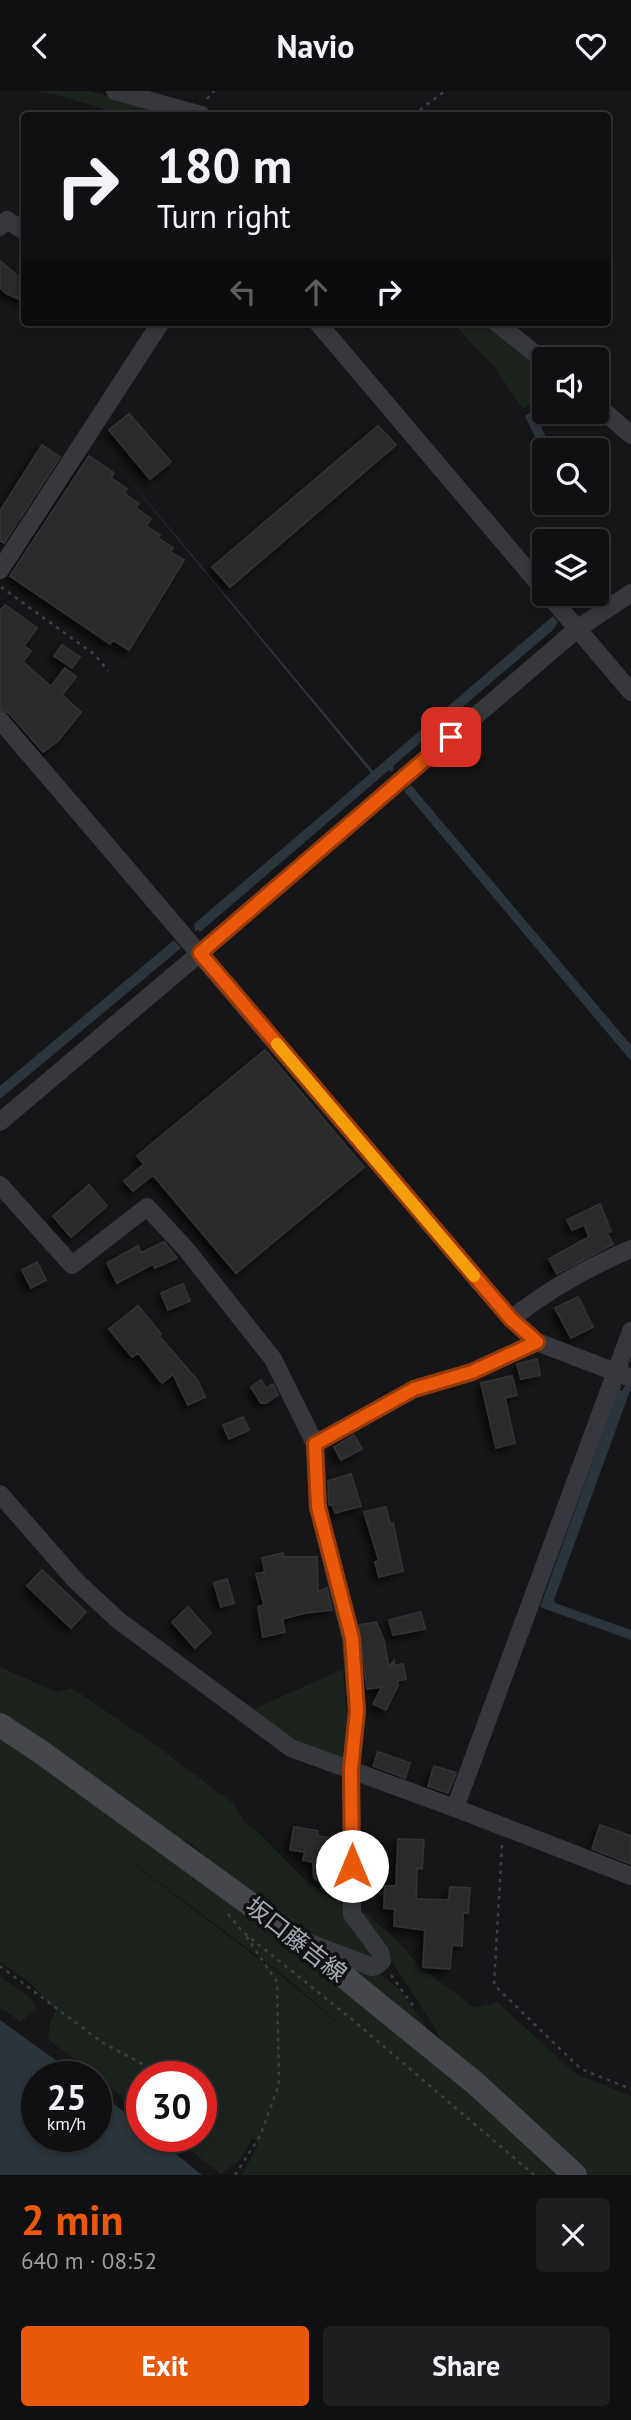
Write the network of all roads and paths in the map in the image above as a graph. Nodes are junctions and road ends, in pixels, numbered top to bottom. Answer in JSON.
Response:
{"nodes":[{"id":1,"x":115,"y":91,"type":"edge"},
{"id":2,"x":445,"y":91,"type":"edge"},
{"id":3,"x":190,"y":112,"type":"edge"},
{"id":4,"x":417,"y":112,"type":"edge"},
{"id":5,"x":0,"y":227,"type":"edge"},
{"id":6,"x":21,"y":229,"type":"edge"},
{"id":7,"x":158,"y":326,"type":"edge"},
{"id":8,"x":320,"y":326,"type":"edge"},
{"id":9,"x":501,"y":326,"type":"edge"},
{"id":10,"x":532,"y":351,"type":"edge"},
{"id":11,"x":609,"y":416,"type":"edge"},
{"id":12,"x":631,"y":435,"type":"edge"},
{"id":13,"x":0,"y":570,"type":"edge"},
{"id":14,"x":532,"y":577,"type":"edge"},
{"id":15,"x":0,"y":586,"type":"edge"},
{"id":16,"x":631,"y":593,"type":"edge"},
{"id":17,"x":557,"y":606,"type":"edge"},
{"id":18,"x":577,"y":629,"type":"junction"},
{"id":19,"x":108,"y":671,"type":"dead end"},
{"id":20,"x":631,"y":692,"type":"edge"},
{"id":21,"x":0,"y":720,"type":"edge"},
{"id":22,"x":200,"y":953,"type":"junction"},
{"id":23,"x":0,"y":1122,"type":"edge"},
{"id":24,"x":0,"y":1185,"type":"edge"},
{"id":25,"x":631,"y":1249,"type":"edge"},
{"id":26,"x":511,"y":1319,"type":"junction"},
{"id":27,"x":631,"y":1331,"type":"edge"},
{"id":28,"x":537,"y":1342,"type":"junction"},
{"id":29,"x":623,"y":1375,"type":"edge"},
{"id":30,"x":315,"y":1444,"type":"junction"},
{"id":31,"x":0,"y":1494,"type":"edge"},
{"id":32,"x":0,"y":1725,"type":"edge"},
{"id":33,"x":351,"y":1769,"type":"junction"},
{"id":34,"x":455,"y":1808,"type":"junction"},
{"id":35,"x":503,"y":1828,"type":"junction"},
{"id":36,"x":631,"y":1876,"type":"edge"},
{"id":37,"x":223,"y":1909,"type":"dead end"},
{"id":38,"x":243,"y":1932,"type":"junction"},
{"id":39,"x":294,"y":1936,"type":"junction"},
{"id":40,"x":0,"y":1966,"type":"edge"},
{"id":41,"x":137,"y":2061,"type":"edge"},
{"id":42,"x":631,"y":2089,"type":"edge"},
{"id":43,"x":235,"y":2175,"type":"edge"},
{"id":44,"x":534,"y":2175,"type":"edge"},
{"id":45,"x":575,"y":2175,"type":"edge"}],
"edges":[{"from":1,"to":3,"type":"street"},
{"from":2,"to":4,"type":"path"},
{"from":5,"to":6,"type":"street"},
{"from":7,"to":13,"type":"street"},
{"from":8,"to":14,"type":"street"},
{"from":9,"to":10,"type":"street"},
{"from":11,"to":12,"type":"street"},
{"from":15,"to":19,"type":"path"},
{"from":16,"to":18,"type":"street"},
{"from":17,"to":18,"type":"street"},
{"from":18,"to":20,"type":"street"},
{"from":18,"to":22,"type":"street"},
{"from":21,"to":22,"type":"street"},
{"from":22,"to":23,"type":"street"},
{"from":22,"to":26,"type":"street"},
{"from":24,"to":30,"type":"street"},
{"from":25,"to":26,"type":"street"},
{"from":26,"to":28,"type":"street"},
{"from":27,"to":29,"type":"street"},
{"from":28,"to":29,"type":"street"},
{"from":28,"to":30,"type":"street"},
{"from":29,"to":34,"type":"street"},
{"from":30,"to":33,"type":"street"},
{"from":31,"to":33,"type":"street"},
{"from":32,"to":39,"type":"main road","name":"坂口藤吉線"},
{"from":33,"to":34,"type":"street"},
{"from":33,"to":39,"type":"street"},
{"from":34,"to":35,"type":"street"},
{"from":35,"to":36,"type":"street"},
{"from":35,"to":42,"type":"path"},
{"from":37,"to":38,"type":"path"},
{"from":38,"to":43,"type":"path"},
{"from":38,"to":44,"type":"path"},
{"from":39,"to":45,"type":"main road","name":"坂口藤吉線"},
{"from":40,"to":41,"type":"path"}]}
